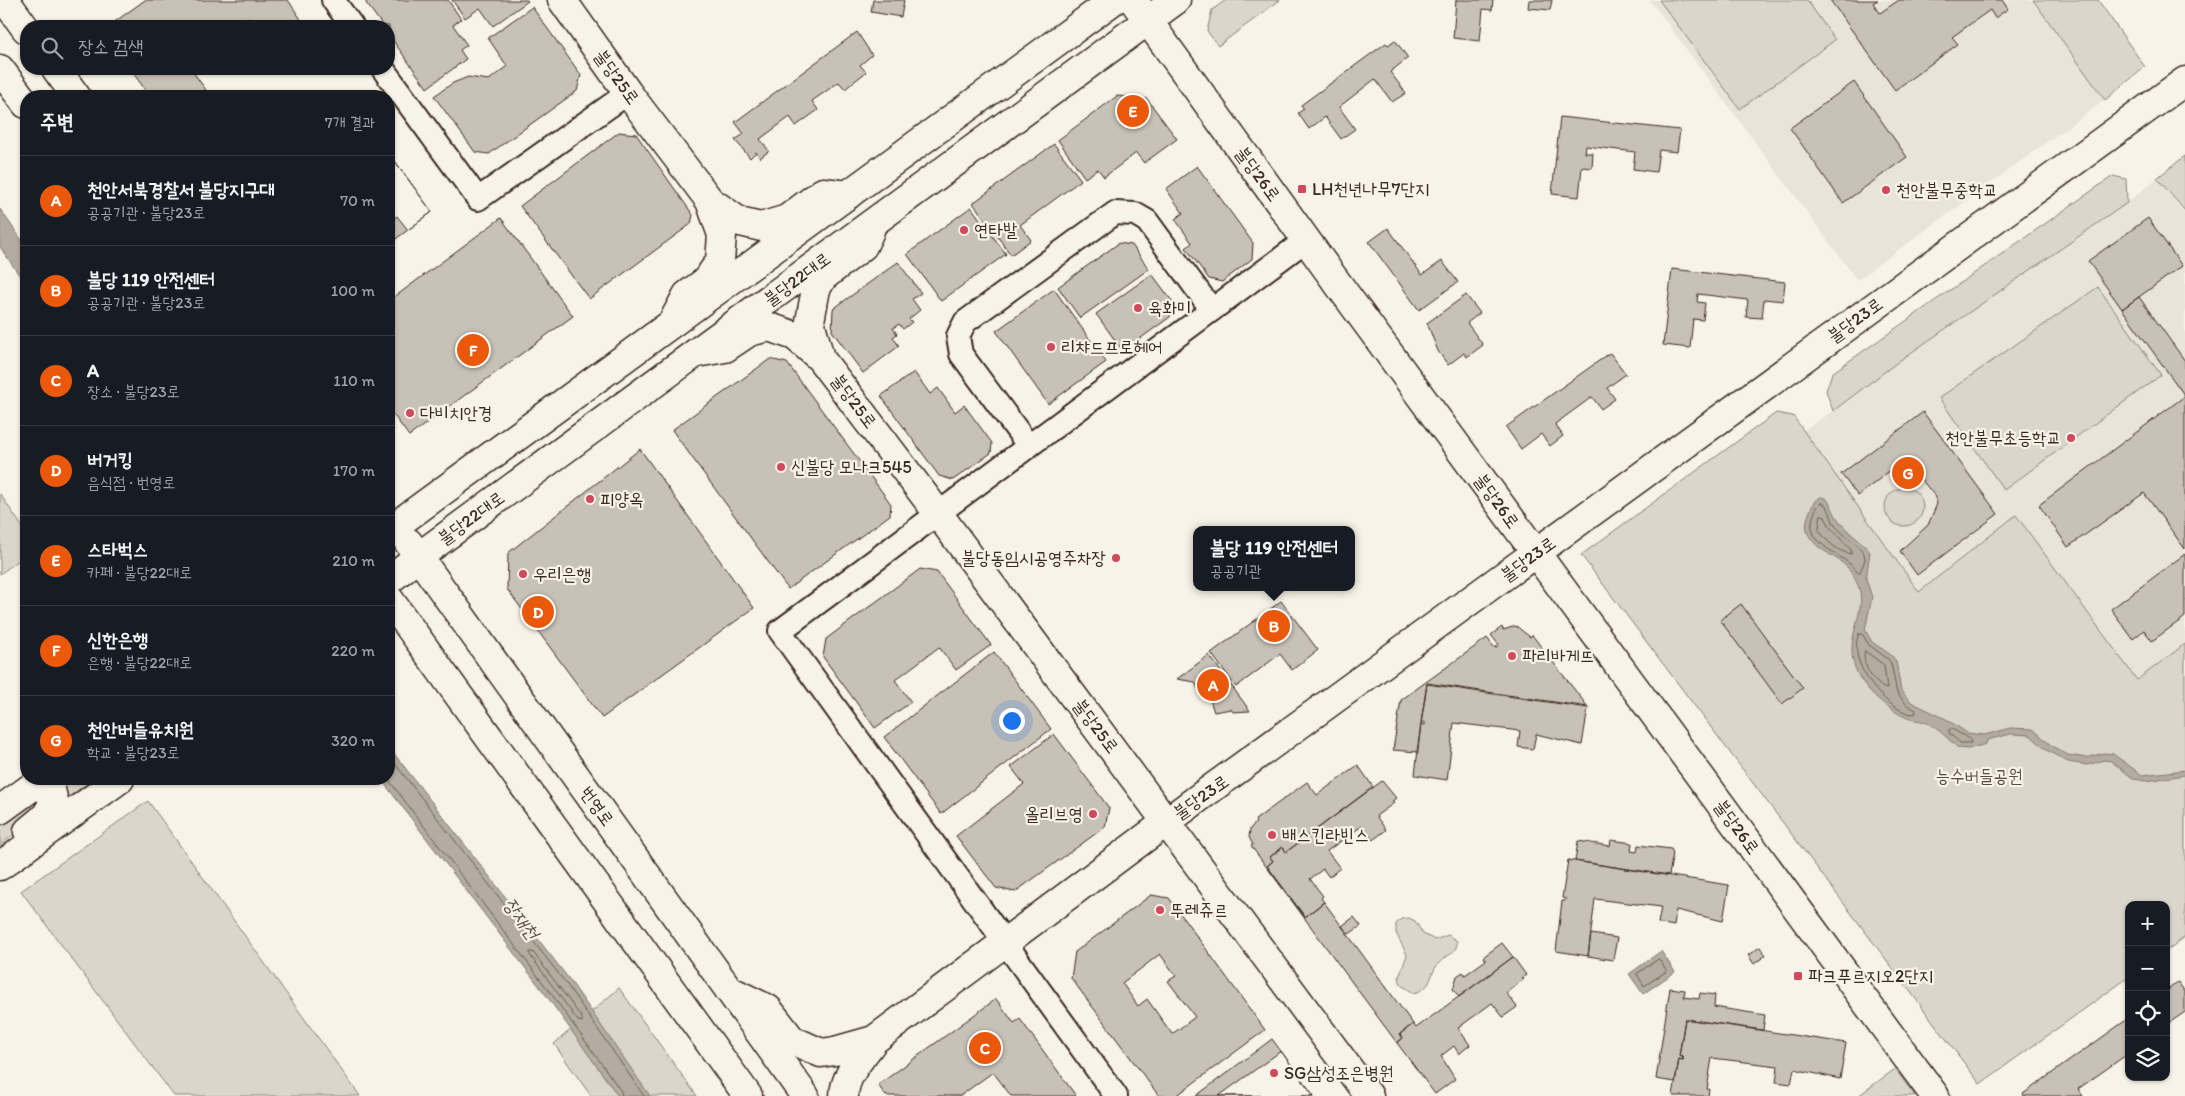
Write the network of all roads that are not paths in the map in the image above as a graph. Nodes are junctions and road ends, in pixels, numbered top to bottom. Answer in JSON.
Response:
{"nodes":[{"id":1,"x":5,"y":0,"type":"edge"},
{"id":2,"x":333,"y":0,"type":"edge"},
{"id":3,"x":562,"y":0,"type":"edge"},
{"id":4,"x":1114,"y":0,"type":"edge"},
{"id":5,"x":1176,"y":0,"type":"edge"},
{"id":6,"x":1140,"y":10,"type":"edge"},
{"id":7,"x":20,"y":20,"type":"edge"},
{"id":8,"x":348,"y":20,"type":"edge"},
{"id":9,"x":0,"y":69,"type":"edge"},
{"id":10,"x":60,"y":75,"type":"edge"},
{"id":11,"x":387,"y":75,"type":"edge"},
{"id":12,"x":2185,"y":81,"type":"edge"},
{"id":13,"x":72,"y":90,"type":"edge"},
{"id":14,"x":628,"y":92,"type":"junction"},
{"id":15,"x":20,"y":96,"type":"edge"},
{"id":16,"x":848,"y":195,"type":"junction"},
{"id":17,"x":710,"y":201,"type":"junction"},
{"id":18,"x":874,"y":222,"type":"junction"},
{"id":19,"x":1306,"y":240,"type":"junction"},
{"id":20,"x":1212,"y":310,"type":"junction"},
{"id":21,"x":672,"y":323,"type":"junction"},
{"id":22,"x":696,"y":353,"type":"junction"},
{"id":23,"x":820,"y":358,"type":"junction"},
{"id":24,"x":1028,"y":445,"type":"junction"},
{"id":25,"x":938,"y":512,"type":"junction"},
{"id":26,"x":395,"y":522,"type":"edge"},
{"id":27,"x":395,"y":530,"type":"edge"},
{"id":28,"x":1537,"y":554,"type":"junction"},
{"id":29,"x":418,"y":557,"type":"junction"},
{"id":30,"x":395,"y":575,"type":"edge"},
{"id":31,"x":395,"y":607,"type":"edge"},
{"id":32,"x":35,"y":785,"type":"edge"},
{"id":33,"x":43,"y":785,"type":"edge"},
{"id":34,"x":112,"y":785,"type":"edge"},
{"id":35,"x":0,"y":810,"type":"edge"},
{"id":36,"x":1167,"y":821,"type":"junction"},
{"id":37,"x":0,"y":865,"type":"edge"},
{"id":38,"x":1003,"y":942,"type":"junction"},
{"id":39,"x":729,"y":990,"type":"junction"},
{"id":40,"x":874,"y":1040,"type":"junction"},
{"id":41,"x":748,"y":1096,"type":"edge"},
{"id":42,"x":805,"y":1096,"type":"edge"},
{"id":43,"x":844,"y":1096,"type":"edge"},
{"id":44,"x":1116,"y":1096,"type":"edge"},
{"id":45,"x":1368,"y":1096,"type":"edge"},
{"id":46,"x":1936,"y":1096,"type":"edge"}],
"edges":[{"from":1,"to":7,"type":"street"},
{"from":2,"to":8,"type":"street"},
{"from":3,"to":14,"type":"street","name":"불당25로"},
{"from":4,"to":16,"type":"street"},
{"from":5,"to":6,"type":"street","name":"불당22대로"},
{"from":6,"to":18,"type":"street","name":"불당22대로"},
{"from":6,"to":19,"type":"street","name":"불당26로"},
{"from":9,"to":15,"type":"street"},
{"from":10,"to":13,"type":"street"},
{"from":11,"to":14,"type":"street"},
{"from":12,"to":28,"type":"street","name":"불당23로"},
{"from":14,"to":17,"type":"street","name":"불당25로"},
{"from":16,"to":17,"type":"street"},
{"from":16,"to":21,"type":"street"},
{"from":17,"to":21,"type":"street"},
{"from":18,"to":22,"type":"street","name":"불당22대로"},
{"from":18,"to":23,"type":"street"},
{"from":19,"to":20,"type":"street"},
{"from":19,"to":28,"type":"street","name":"불당26로"},
{"from":20,"to":24,"type":"street"},
{"from":20,"to":24,"type":"street"},
{"from":21,"to":26,"type":"street"},
{"from":22,"to":23,"type":"street"},
{"from":22,"to":29,"type":"street","name":"불당22대로"},
{"from":23,"to":25,"type":"street","name":"불당25로"},
{"from":24,"to":25,"type":"street"},
{"from":25,"to":36,"type":"street","name":"불당25로"},
{"from":25,"to":38,"type":"street"},
{"from":27,"to":29,"type":"street","name":"번영로"},
{"from":28,"to":36,"type":"street","name":"불당23로"},
{"from":28,"to":46,"type":"street","name":"불당26로"},
{"from":29,"to":30,"type":"street","name":"불당22대로"},
{"from":29,"to":39,"type":"street","name":"번영로"},
{"from":31,"to":41,"type":"street"},
{"from":32,"to":35,"type":"street"},
{"from":33,"to":37,"type":"street"},
{"from":34,"to":37,"type":"street"},
{"from":36,"to":38,"type":"street","name":"불당23로"},
{"from":36,"to":45,"type":"street","name":"불당25로"},
{"from":38,"to":40,"type":"street","name":"불당23로"},
{"from":38,"to":44,"type":"street"},
{"from":39,"to":40,"type":"street"},
{"from":39,"to":42,"type":"street","name":"번영로"},
{"from":40,"to":43,"type":"street"}]}
